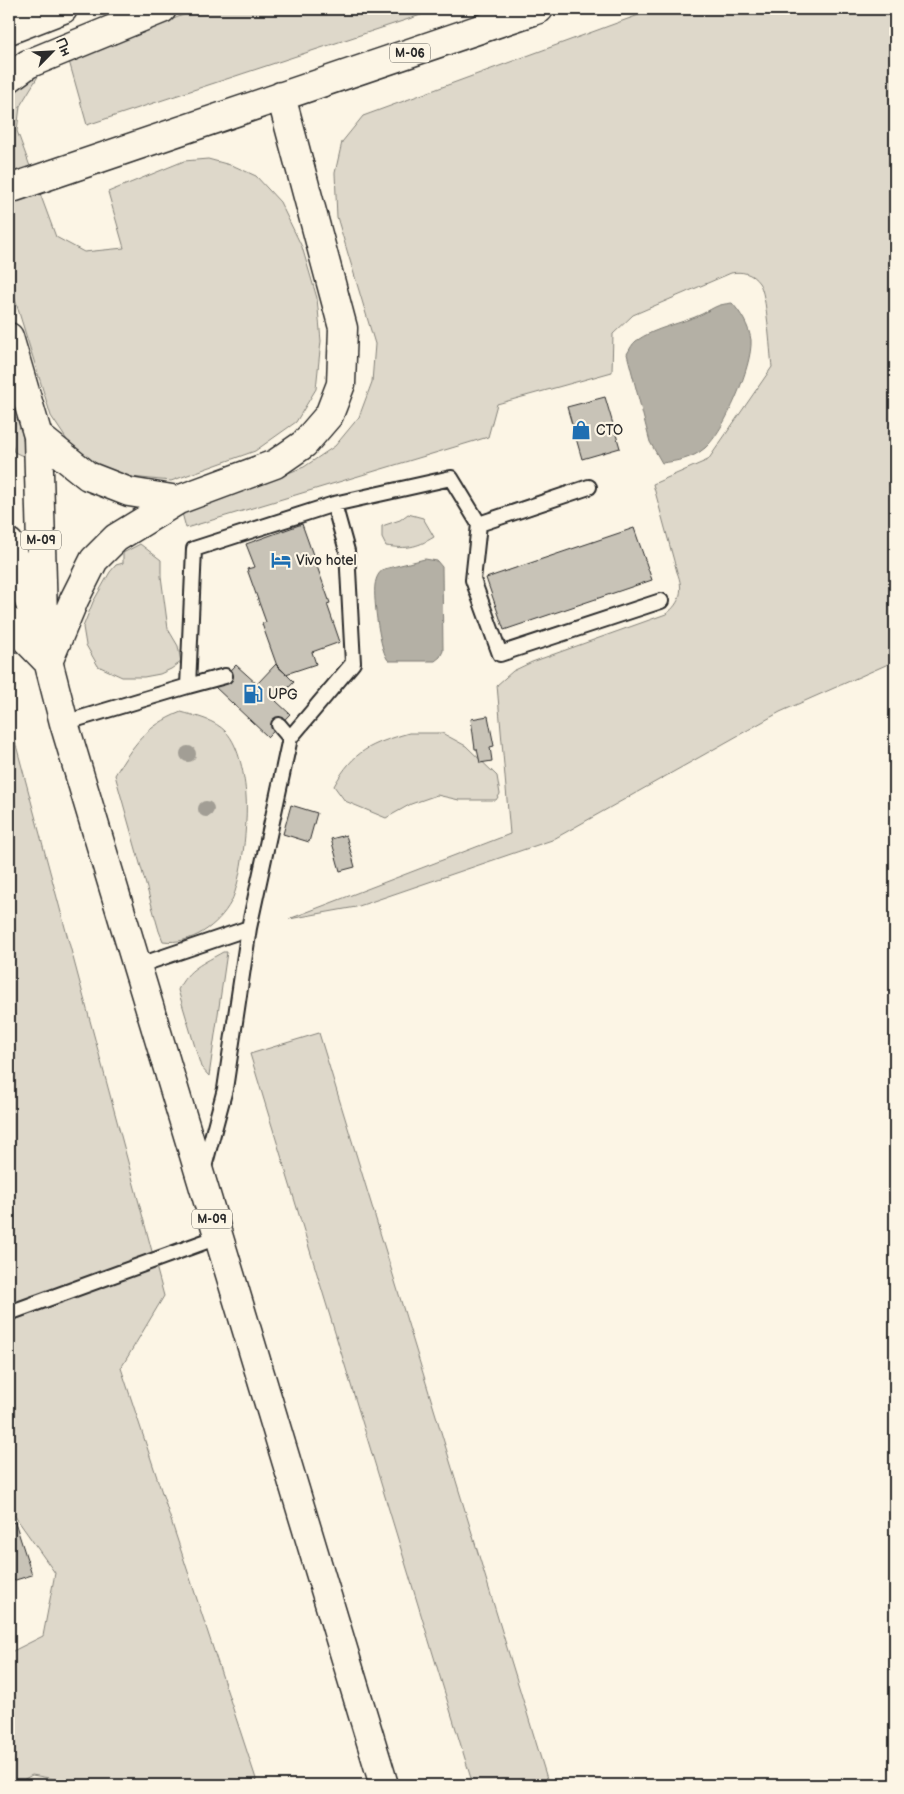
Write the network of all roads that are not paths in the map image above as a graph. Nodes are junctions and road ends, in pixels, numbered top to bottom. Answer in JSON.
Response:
{"nodes":[{"id":1,"x":62,"y":9,"type":"edge"},
{"id":2,"x":162,"y":9,"type":"edge"},
{"id":3,"x":539,"y":9,"type":"edge"},
{"id":4,"x":9,"y":30,"type":"edge"},
{"id":5,"x":9,"y":78,"type":"edge"},
{"id":6,"x":281,"y":96,"type":"junction"},
{"id":7,"x":9,"y":189,"type":"edge"},
{"id":8,"x":9,"y":336,"type":"edge"},
{"id":9,"x":38,"y":436,"type":"junction"},
{"id":10,"x":589,"y":487,"type":"dead end"},
{"id":11,"x":178,"y":500,"type":"junction"},
{"id":12,"x":334,"y":504,"type":"junction"},
{"id":13,"x":479,"y":524,"type":"junction"},
{"id":14,"x":9,"y":543,"type":"edge"},
{"id":15,"x":661,"y":601,"type":"dead end"},
{"id":16,"x":9,"y":622,"type":"edge"},
{"id":17,"x":46,"y":653,"type":"junction"},
{"id":18,"x":226,"y":676,"type":"dead end"},
{"id":19,"x":188,"y":686,"type":"junction"},
{"id":20,"x":64,"y":723,"type":"junction"},
{"id":21,"x":279,"y":725,"type":"dead end"},
{"id":22,"x":290,"y":738,"type":"junction"},
{"id":23,"x":249,"y":928,"type":"junction"},
{"id":24,"x":136,"y":966,"type":"junction"},
{"id":25,"x":201,"y":1180,"type":"junction"},
{"id":26,"x":218,"y":1237,"type":"junction"},
{"id":27,"x":9,"y":1313,"type":"edge"},
{"id":28,"x":384,"y":1785,"type":"edge"}],
"edges":[{"from":1,"to":4,"type":"highway"},
{"from":2,"to":5,"type":"highway"},
{"from":3,"to":6,"type":"highway","number":"М-06"},
{"from":6,"to":7,"type":"highway","number":"М-06"},
{"from":6,"to":11,"type":"highway"},
{"from":8,"to":9,"type":"highway","number":"М-09"},
{"from":9,"to":11,"type":"highway"},
{"from":9,"to":17,"type":"highway","number":"М-09"},
{"from":10,"to":13,"type":"lane"},
{"from":11,"to":17,"type":"highway"},
{"from":12,"to":13,"type":"lane"},
{"from":12,"to":19,"type":"lane"},
{"from":12,"to":22,"type":"lane"},
{"from":13,"to":15,"type":"lane"},
{"from":14,"to":17,"type":"highway","number":"М-09"},
{"from":16,"to":17,"type":"highway"},
{"from":17,"to":20,"type":"highway","number":"М-09"},
{"from":18,"to":19,"type":"lane"},
{"from":19,"to":20,"type":"lane"},
{"from":20,"to":24,"type":"highway","number":"М-09"},
{"from":21,"to":22,"type":"lane"},
{"from":22,"to":23,"type":"lane"},
{"from":23,"to":24,"type":"lane"},
{"from":23,"to":25,"type":"lane"},
{"from":24,"to":25,"type":"highway","number":"М-09"},
{"from":25,"to":26,"type":"highway","number":"М-09"},
{"from":26,"to":27,"type":"lane"},
{"from":26,"to":28,"type":"highway","number":"М-09"}]}
